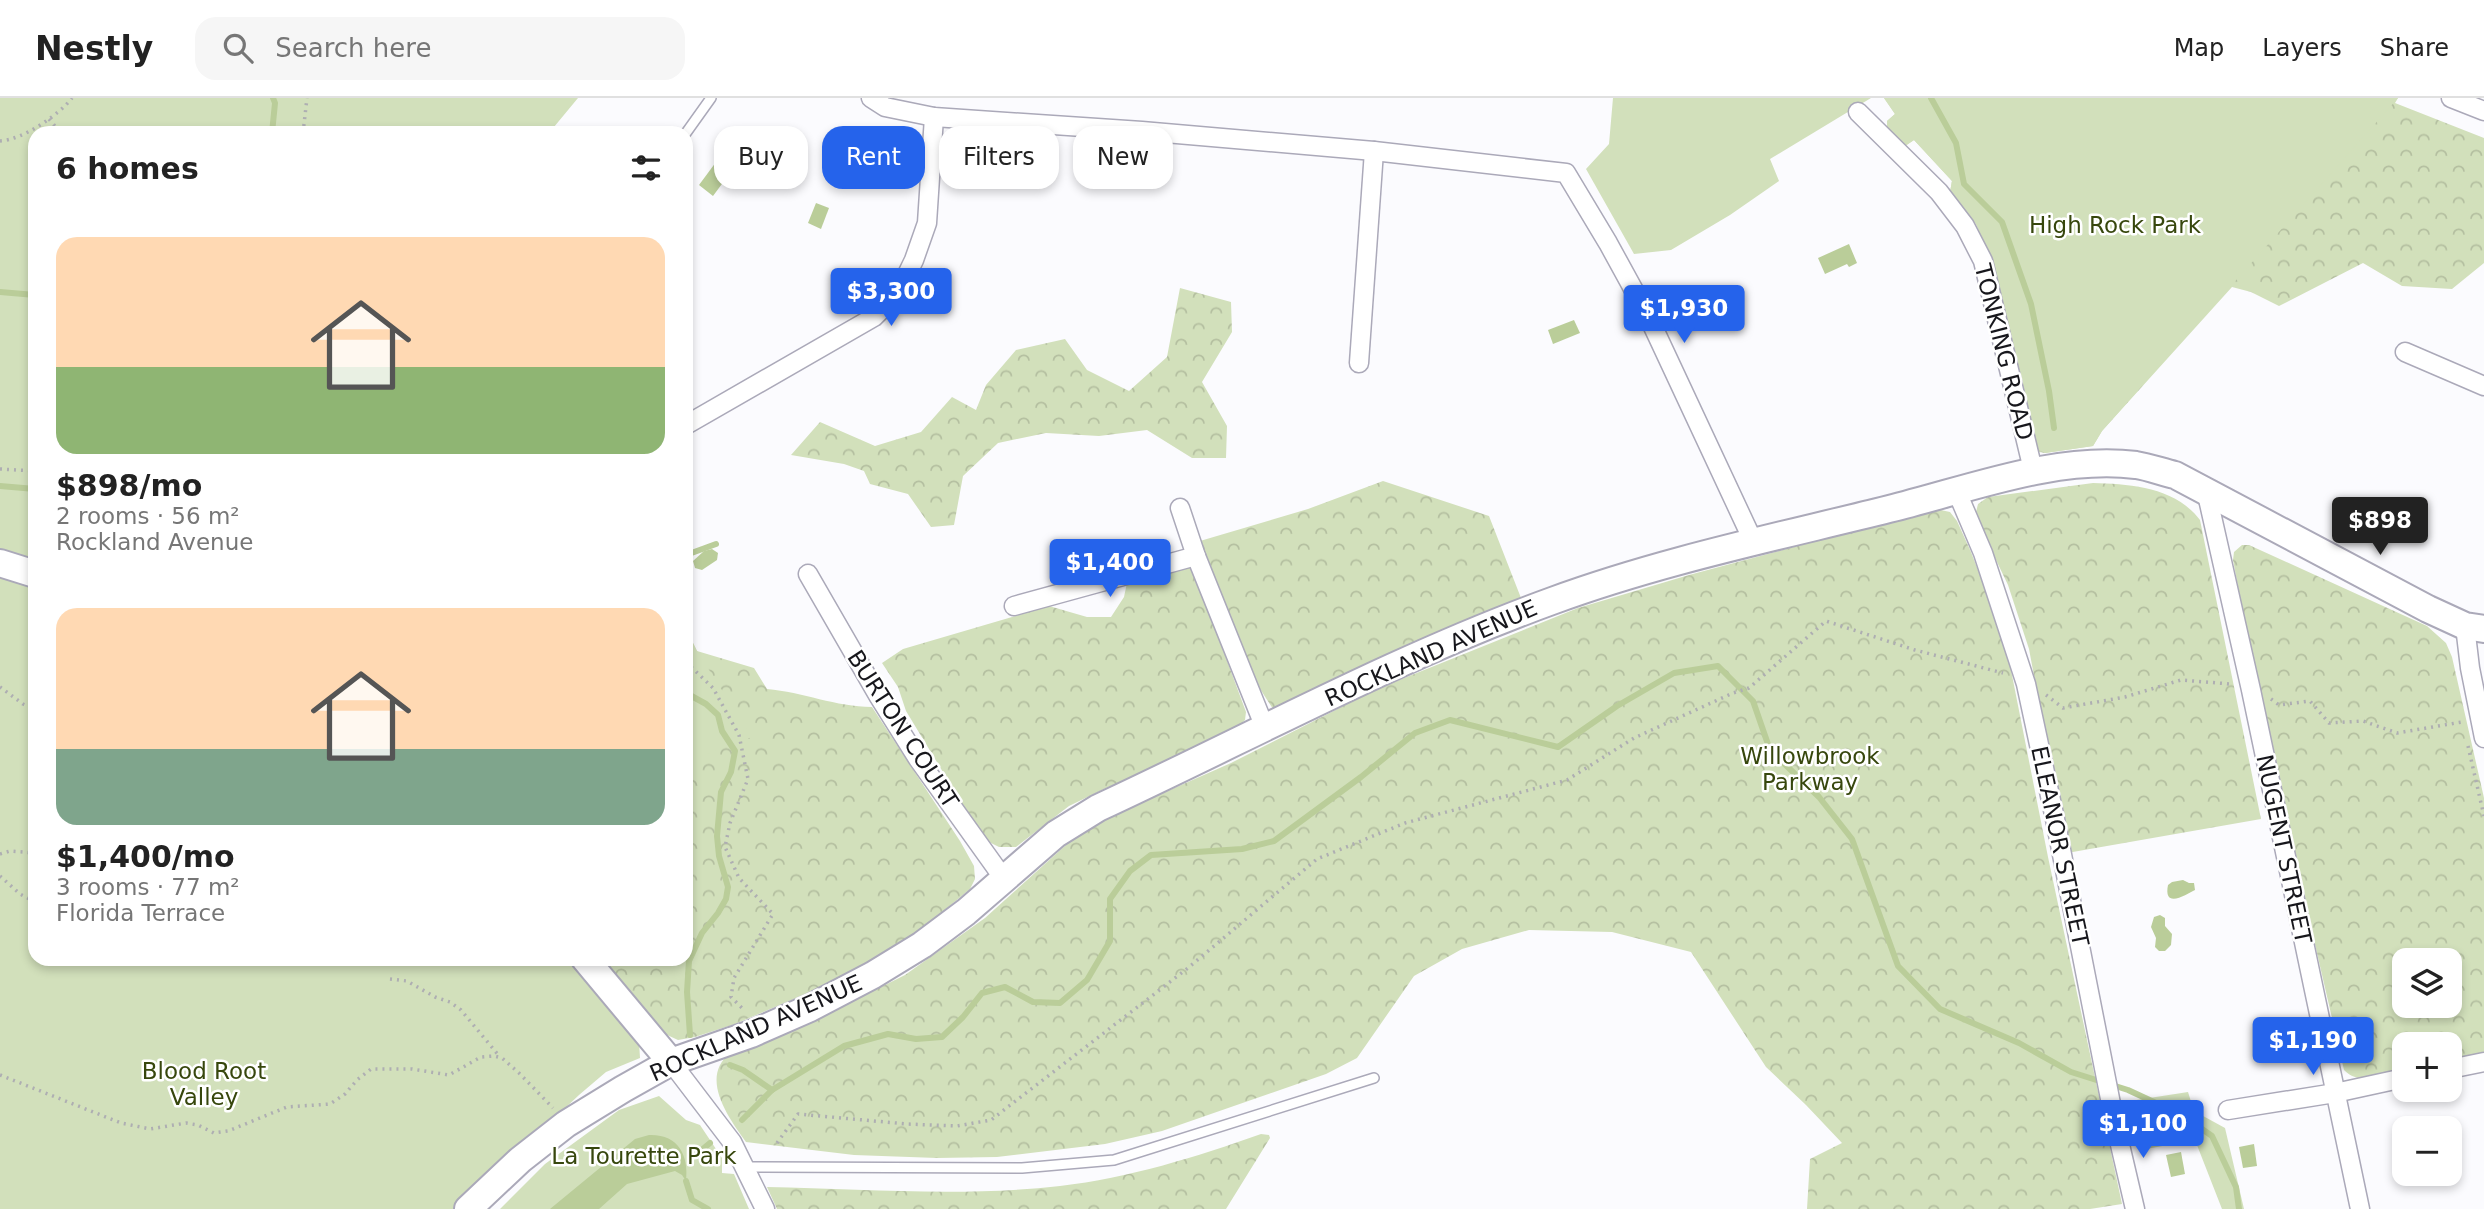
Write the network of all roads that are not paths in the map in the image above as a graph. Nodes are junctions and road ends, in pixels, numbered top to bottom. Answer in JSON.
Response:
{"nodes":[{"id":1,"x":711,"y":98,"type":"edge"},
{"id":2,"x":871,"y":98,"type":"edge"},
{"id":3,"x":2451,"y":98,"type":"edge"},
{"id":4,"x":2484,"y":111,"type":"edge"},
{"id":5,"x":1858,"y":112,"type":"dead end"},
{"id":6,"x":934,"y":117,"type":"junction"},
{"id":7,"x":691,"y":126,"type":"edge"},
{"id":8,"x":1374,"y":151,"type":"junction"},
{"id":9,"x":2404,"y":352,"type":"dead end"},
{"id":10,"x":1359,"y":363,"type":"dead end"},
{"id":11,"x":2484,"y":386,"type":"edge"},
{"id":12,"x":693,"y":418,"type":"edge"},
{"id":13,"x":2033,"y":470,"type":"junction"},
{"id":14,"x":2206,"y":490,"type":"junction"},
{"id":15,"x":1956,"y":492,"type":"junction"},
{"id":16,"x":1180,"y":508,"type":"dead end"},
{"id":17,"x":1754,"y":543,"type":"junction"},
{"id":18,"x":1196,"y":555,"type":"junction"},
{"id":19,"x":0,"y":563,"type":"edge"},
{"id":20,"x":28,"y":573,"type":"edge"},
{"id":21,"x":808,"y":574,"type":"dead end"},
{"id":22,"x":1014,"y":606,"type":"dead end"},
{"id":23,"x":2474,"y":628,"type":"edge"},
{"id":24,"x":1265,"y":728,"type":"junction"},
{"id":25,"x":2484,"y":738,"type":"edge"},
{"id":26,"x":1004,"y":879,"type":"junction"},
{"id":27,"x":591,"y":966,"type":"edge"},
{"id":28,"x":671,"y":1062,"type":"junction"},
{"id":29,"x":2484,"y":1062,"type":"edge"},
{"id":30,"x":2462,"y":1067,"type":"edge"},
{"id":31,"x":1374,"y":1078,"type":"dead end"},
{"id":32,"x":2392,"y":1081,"type":"edge"},
{"id":33,"x":2335,"y":1093,"type":"junction"},
{"id":34,"x":2228,"y":1110,"type":"dead end"},
{"id":35,"x":746,"y":1167,"type":"junction"},
{"id":36,"x":468,"y":1209,"type":"edge"},
{"id":37,"x":765,"y":1209,"type":"edge"},
{"id":38,"x":2135,"y":1209,"type":"edge"},
{"id":39,"x":2360,"y":1209,"type":"edge"}],
"edges":[{"from":1,"to":7,"type":"lane"},
{"from":2,"to":6,"type":"street"},
{"from":3,"to":4,"type":"street"},
{"from":5,"to":13,"type":"street","name":"TONKING ROAD"},
{"from":6,"to":8,"type":"street"},
{"from":6,"to":12,"type":"street"},
{"from":8,"to":10,"type":"street"},
{"from":8,"to":17,"type":"street"},
{"from":9,"to":11,"type":"street"},
{"from":13,"to":14,"type":"street","name":"ROCKLAND AVENUE"},
{"from":13,"to":15,"type":"street","name":"ROCKLAND AVENUE"},
{"from":14,"to":23,"type":"street","name":"ROCKLAND AVENUE"},
{"from":14,"to":33,"type":"street","name":"NUGENT STREET"},
{"from":15,"to":17,"type":"street","name":"ROCKLAND AVENUE"},
{"from":15,"to":38,"type":"street","name":"ELEANOR STREET"},
{"from":16,"to":18,"type":"street"},
{"from":17,"to":24,"type":"street","name":"ROCKLAND AVENUE"},
{"from":18,"to":22,"type":"street"},
{"from":18,"to":24,"type":"street"},
{"from":19,"to":20,"type":"street"},
{"from":21,"to":26,"type":"street","name":"BURTON COURT"},
{"from":23,"to":25,"type":"street"},
{"from":24,"to":26,"type":"street","name":"ROCKLAND AVENUE"},
{"from":26,"to":28,"type":"street","name":"ROCKLAND AVENUE"},
{"from":27,"to":28,"type":"street"},
{"from":28,"to":35,"type":"street"},
{"from":28,"to":36,"type":"street","name":"ROCKLAND AVENUE"},
{"from":29,"to":30,"type":"street"},
{"from":31,"to":35,"type":"lane"},
{"from":32,"to":33,"type":"street"},
{"from":33,"to":34,"type":"street"},
{"from":33,"to":39,"type":"street","name":"NUGENT STREET"},
{"from":35,"to":37,"type":"street"}]}
